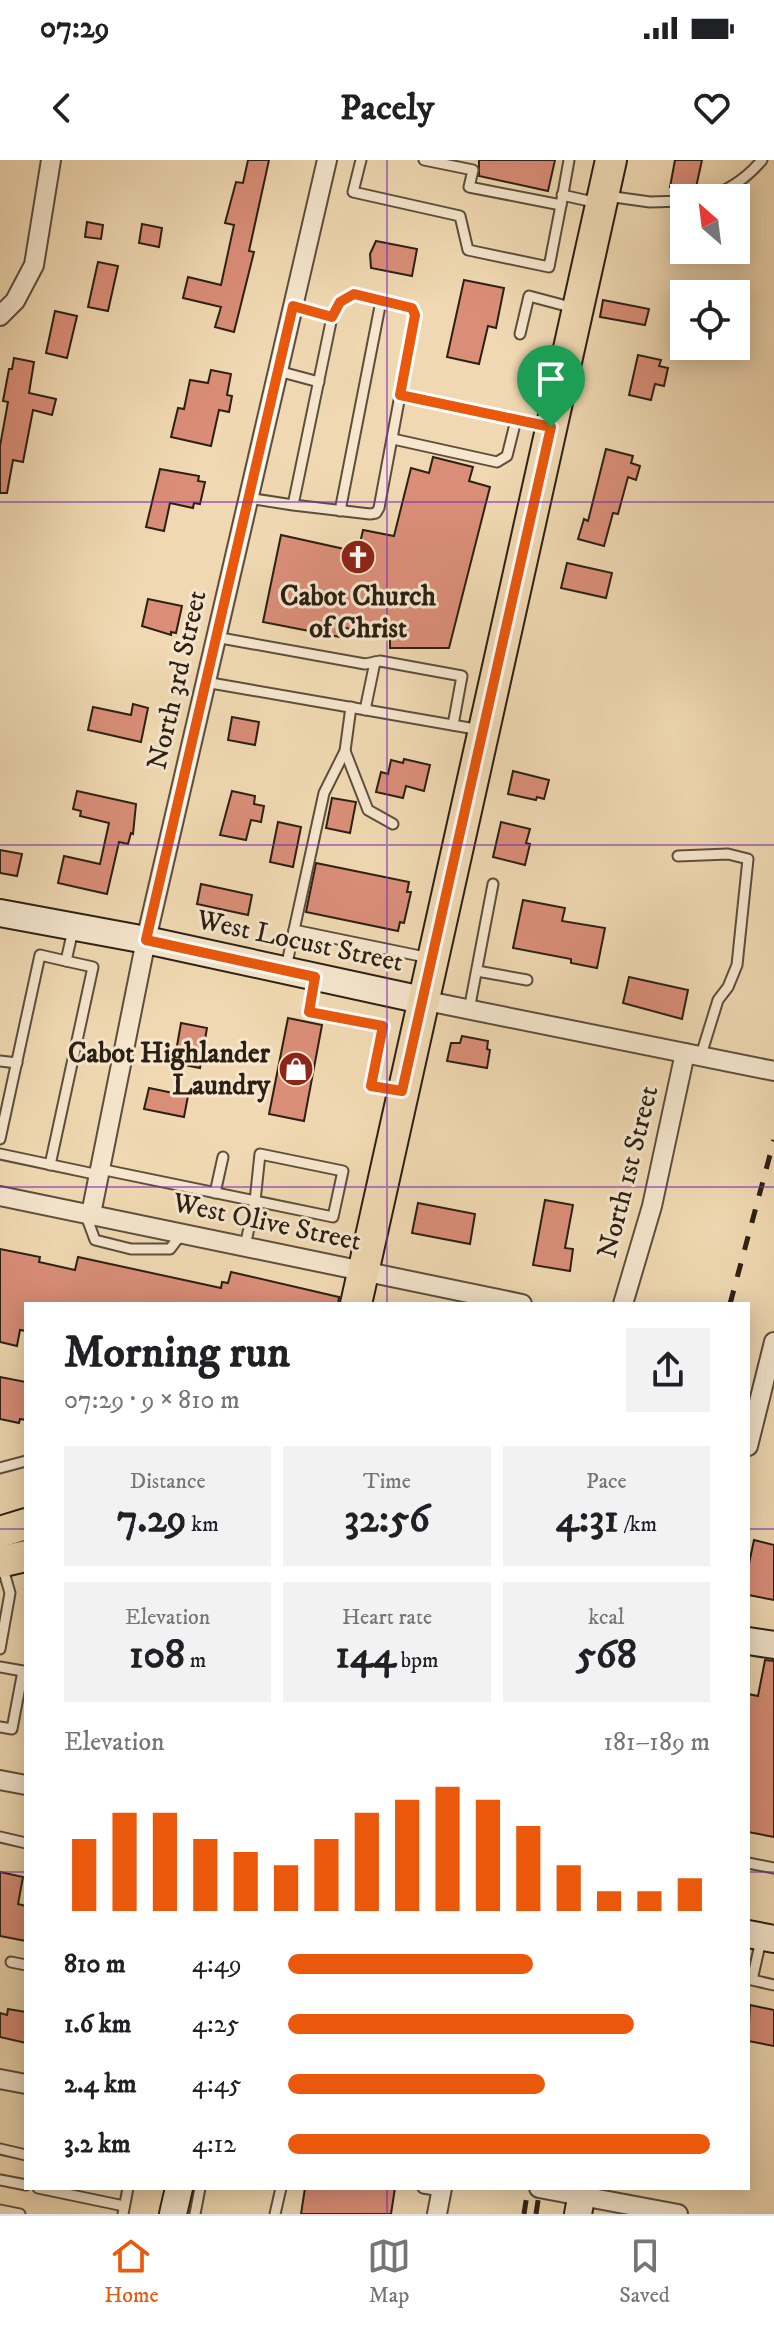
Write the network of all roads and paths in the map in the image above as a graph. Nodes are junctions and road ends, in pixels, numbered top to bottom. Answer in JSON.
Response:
{"nodes":[{"id":1,"x":51,"y":160,"type":"edge"},
{"id":2,"x":327,"y":160,"type":"edge"},
{"id":3,"x":361,"y":160,"type":"edge"},
{"id":4,"x":424,"y":160,"type":"edge"},
{"id":5,"x":569,"y":160,"type":"edge"},
{"id":6,"x":611,"y":160,"type":"edge"},
{"id":7,"x":762,"y":160,"type":"edge"},
{"id":8,"x":734,"y":184,"type":"edge"},
{"id":9,"x":602,"y":199,"type":"junction"},
{"id":10,"x":562,"y":200,"type":"junction"},
{"id":11,"x":670,"y":201,"type":"edge"},
{"id":12,"x":381,"y":301,"type":"junction"},
{"id":13,"x":293,"y":306,"type":"junction"},
{"id":14,"x":578,"y":309,"type":"junction"},
{"id":15,"x":0,"y":316,"type":"edge"},
{"id":16,"x":332,"y":317,"type":"junction"},
{"id":17,"x":520,"y":334,"type":"dead end"},
{"id":18,"x":278,"y":371,"type":"junction"},
{"id":19,"x":319,"y":382,"type":"junction"},
{"id":20,"x":400,"y":395,"type":"junction"},
{"id":21,"x":516,"y":420,"type":"junction"},
{"id":22,"x":551,"y":427,"type":"junction"},
{"id":23,"x":393,"y":439,"type":"junction"},
{"id":24,"x":248,"y":498,"type":"junction"},
{"id":25,"x":293,"y":505,"type":"junction"},
{"id":26,"x":340,"y":511,"type":"junction"},
{"id":27,"x":215,"y":637,"type":"junction"},
{"id":28,"x":375,"y":662,"type":"junction"},
{"id":29,"x":205,"y":682,"type":"junction"},
{"id":30,"x":351,"y":707,"type":"junction"},
{"id":31,"x":365,"y":710,"type":"junction"},
{"id":32,"x":453,"y":725,"type":"junction"},
{"id":33,"x":482,"y":730,"type":"junction"},
{"id":34,"x":345,"y":751,"type":"junction"},
{"id":35,"x":393,"y":824,"type":"dead end"},
{"id":36,"x":678,"y":856,"type":"dead end"},
{"id":37,"x":493,"y":884,"type":"dead end"},
{"id":38,"x":0,"y":913,"type":"edge"},
{"id":39,"x":74,"y":926,"type":"junction"},
{"id":40,"x":294,"y":930,"type":"junction"},
{"id":41,"x":146,"y":940,"type":"junction"},
{"id":42,"x":431,"y":958,"type":"junction"},
{"id":43,"x":66,"y":961,"type":"junction"},
{"id":44,"x":286,"y":971,"type":"junction"},
{"id":45,"x":477,"y":971,"type":"junction"},
{"id":46,"x":315,"y":977,"type":"junction"},
{"id":47,"x":527,"y":980,"type":"dead end"},
{"id":48,"x":422,"y":1000,"type":"junction"},
{"id":49,"x":469,"y":1010,"type":"junction"},
{"id":50,"x":693,"y":1054,"type":"junction"},
{"id":51,"x":0,"y":1061,"type":"edge"},
{"id":52,"x":17,"y":1063,"type":"junction"},
{"id":53,"x":774,"y":1071,"type":"edge"},
{"id":54,"x":402,"y":1091,"type":"junction"},
{"id":55,"x":0,"y":1139,"type":"edge"},
{"id":56,"x":0,"y":1154,"type":"edge"},
{"id":57,"x":223,"y":1157,"type":"dead end"},
{"id":58,"x":50,"y":1165,"type":"junction"},
{"id":59,"x":100,"y":1172,"type":"junction"},
{"id":60,"x":215,"y":1193,"type":"junction"},
{"id":61,"x":0,"y":1196,"type":"edge"},
{"id":62,"x":255,"y":1201,"type":"junction"},
{"id":63,"x":88,"y":1214,"type":"junction"},
{"id":64,"x":182,"y":1233,"type":"junction"},
{"id":65,"x":245,"y":1246,"type":"junction"},
{"id":66,"x":363,"y":1270,"type":"junction"},
{"id":67,"x":484,"y":1300,"type":"edge"},
{"id":68,"x":356,"y":1302,"type":"edge"},
{"id":69,"x":624,"y":1302,"type":"edge"},
{"id":70,"x":773,"y":1353,"type":"edge"},
{"id":71,"x":750,"y":1439,"type":"edge"},
{"id":72,"x":24,"y":1463,"type":"edge"},
{"id":73,"x":0,"y":1468,"type":"edge"},
{"id":74,"x":24,"y":1525,"type":"edge"},
{"id":75,"x":0,"y":1532,"type":"edge"},
{"id":76,"x":24,"y":1556,"type":"edge"},
{"id":77,"x":0,"y":1562,"type":"edge"},
{"id":78,"x":750,"y":1641,"type":"edge"},
{"id":79,"x":774,"y":1645,"type":"edge"},
{"id":80,"x":0,"y":1649,"type":"edge"},
{"id":81,"x":0,"y":1667,"type":"edge"},
{"id":82,"x":0,"y":1727,"type":"edge"},
{"id":83,"x":0,"y":1780,"type":"edge"},
{"id":84,"x":24,"y":1785,"type":"edge"},
{"id":85,"x":0,"y":1837,"type":"edge"},
{"id":86,"x":24,"y":1839,"type":"edge"},
{"id":87,"x":750,"y":1863,"type":"edge"},
{"id":88,"x":774,"y":1868,"type":"edge"},
{"id":89,"x":761,"y":1937,"type":"edge"},
{"id":90,"x":11,"y":1962,"type":"dead end"},
{"id":91,"x":24,"y":1965,"type":"edge"},
{"id":92,"x":774,"y":1985,"type":"edge"},
{"id":93,"x":0,"y":2079,"type":"edge"},
{"id":94,"x":24,"y":2084,"type":"edge"},
{"id":95,"x":0,"y":2149,"type":"edge"},
{"id":96,"x":24,"y":2155,"type":"edge"},
{"id":97,"x":0,"y":2180,"type":"edge"},
{"id":98,"x":24,"y":2185,"type":"edge"},
{"id":99,"x":46,"y":2190,"type":"edge"},
{"id":100,"x":128,"y":2190,"type":"edge"},
{"id":101,"x":179,"y":2190,"type":"edge"},
{"id":102,"x":200,"y":2190,"type":"edge"},
{"id":103,"x":281,"y":2190,"type":"edge"},
{"id":104,"x":435,"y":2190,"type":"edge"},
{"id":105,"x":547,"y":2190,"type":"edge"},
{"id":106,"x":581,"y":2199,"type":"edge"},
{"id":107,"x":0,"y":2210,"type":"edge"},
{"id":108,"x":123,"y":2210,"type":"edge"},
{"id":109,"x":20,"y":2214,"type":"edge"},
{"id":110,"x":173,"y":2214,"type":"edge"},
{"id":111,"x":195,"y":2214,"type":"edge"},
{"id":112,"x":275,"y":2214,"type":"edge"},
{"id":113,"x":437,"y":2214,"type":"edge"},
{"id":114,"x":678,"y":2214,"type":"edge"}],
"edges":[{"from":1,"to":15,"type":"street"},
{"from":2,"to":13,"type":"street","name":"North 3rd Street"},
{"from":3,"to":10,"type":"lane"},
{"from":4,"to":10,"type":"lane"},
{"from":5,"to":10,"type":"lane"},
{"from":6,"to":9,"type":"main road"},
{"from":7,"to":8,"type":"lane"},
{"from":9,"to":10,"type":"lane"},
{"from":9,"to":11,"type":"lane"},
{"from":9,"to":14,"type":"main road"},
{"from":12,"to":16,"type":"lane"},
{"from":12,"to":20,"type":"lane"},
{"from":12,"to":26,"type":"lane"},
{"from":13,"to":16,"type":"lane"},
{"from":13,"to":18,"type":"street","name":"North 3rd Street"},
{"from":14,"to":17,"type":"lane"},
{"from":14,"to":22,"type":"main road"},
{"from":16,"to":19,"type":"lane"},
{"from":18,"to":19,"type":"lane"},
{"from":18,"to":24,"type":"street","name":"North 3rd Street"},
{"from":19,"to":25,"type":"lane"},
{"from":20,"to":21,"type":"lane"},
{"from":20,"to":23,"type":"lane"},
{"from":21,"to":22,"type":"lane"},
{"from":21,"to":23,"type":"lane"},
{"from":22,"to":33,"type":"main road"},
{"from":23,"to":26,"type":"lane"},
{"from":24,"to":25,"type":"lane"},
{"from":24,"to":27,"type":"street","name":"North 3rd Street"},
{"from":25,"to":26,"type":"lane"},
{"from":27,"to":28,"type":"lane"},
{"from":27,"to":29,"type":"street","name":"North 3rd Street"},
{"from":28,"to":31,"type":"lane"},
{"from":28,"to":32,"type":"lane"},
{"from":29,"to":30,"type":"lane"},
{"from":29,"to":41,"type":"street","name":"North 3rd Street"},
{"from":30,"to":31,"type":"lane"},
{"from":30,"to":34,"type":"lane"},
{"from":31,"to":32,"type":"lane"},
{"from":32,"to":33,"type":"lane"},
{"from":33,"to":42,"type":"main road"},
{"from":34,"to":35,"type":"lane"},
{"from":34,"to":40,"type":"lane"},
{"from":36,"to":50,"type":"lane"},
{"from":37,"to":45,"type":"lane"},
{"from":38,"to":39,"type":"street","name":"West Locust Street"},
{"from":39,"to":41,"type":"street","name":"West Locust Street"},
{"from":39,"to":43,"type":"lane"},
{"from":40,"to":42,"type":"lane"},
{"from":40,"to":44,"type":"lane"},
{"from":41,"to":44,"type":"street","name":"West Locust Street"},
{"from":41,"to":59,"type":"street","name":"North 3rd Street"},
{"from":42,"to":48,"type":"main road"},
{"from":43,"to":52,"type":"lane"},
{"from":43,"to":58,"type":"lane"},
{"from":44,"to":46,"type":"street","name":"West Locust Street"},
{"from":45,"to":47,"type":"lane"},
{"from":45,"to":49,"type":"lane"},
{"from":46,"to":48,"type":"street","name":"West Locust Street"},
{"from":46,"to":54,"type":"lane"},
{"from":48,"to":49,"type":"street","name":"West Locust Street"},
{"from":48,"to":54,"type":"main road"},
{"from":49,"to":50,"type":"street","name":"West Locust Street"},
{"from":50,"to":53,"type":"street","name":"West Locust Street"},
{"from":50,"to":69,"type":"street","name":"North 1st Street"},
{"from":51,"to":52,"type":"lane"},
{"from":52,"to":55,"type":"lane"},
{"from":54,"to":66,"type":"main road"},
{"from":56,"to":58,"type":"lane"},
{"from":57,"to":60,"type":"lane"},
{"from":58,"to":59,"type":"lane"},
{"from":59,"to":60,"type":"lane"},
{"from":59,"to":63,"type":"street","name":"North 3rd Street"},
{"from":60,"to":62,"type":"lane"},
{"from":61,"to":63,"type":"street","name":"West Olive Street"},
{"from":62,"to":62,"type":"lane"},
{"from":62,"to":65,"type":"lane"},
{"from":63,"to":64,"type":"street","name":"West Olive Street"},
{"from":63,"to":64,"type":"lane"},
{"from":64,"to":65,"type":"street","name":"West Olive Street"},
{"from":65,"to":66,"type":"street","name":"West Olive Street"},
{"from":66,"to":67,"type":"street","name":"West Olive Street"},
{"from":66,"to":68,"type":"main road"},
{"from":70,"to":71,"type":"street"},
{"from":72,"to":73,"type":"lane"},
{"from":74,"to":75,"type":"main road"},
{"from":76,"to":77,"type":"main road"},
{"from":77,"to":80,"type":"lane"},
{"from":78,"to":79,"type":"street"},
{"from":81,"to":82,"type":"lane"},
{"from":83,"to":84,"type":"street"},
{"from":85,"to":86,"type":"lane"},
{"from":87,"to":88,"type":"lane"},
{"from":89,"to":92,"type":"lane"},
{"from":90,"to":91,"type":"lane"},
{"from":93,"to":94,"type":"street"},
{"from":95,"to":96,"type":"lane"},
{"from":97,"to":98,"type":"lane"},
{"from":99,"to":108,"type":"lane"},
{"from":100,"to":108,"type":"lane"},
{"from":101,"to":110,"type":"street"},
{"from":102,"to":111,"type":"lane"},
{"from":103,"to":112,"type":"lane"},
{"from":104,"to":113,"type":"street"},
{"from":105,"to":106,"type":"street"},
{"from":106,"to":114,"type":"street"},
{"from":107,"to":109,"type":"lane"}]}
